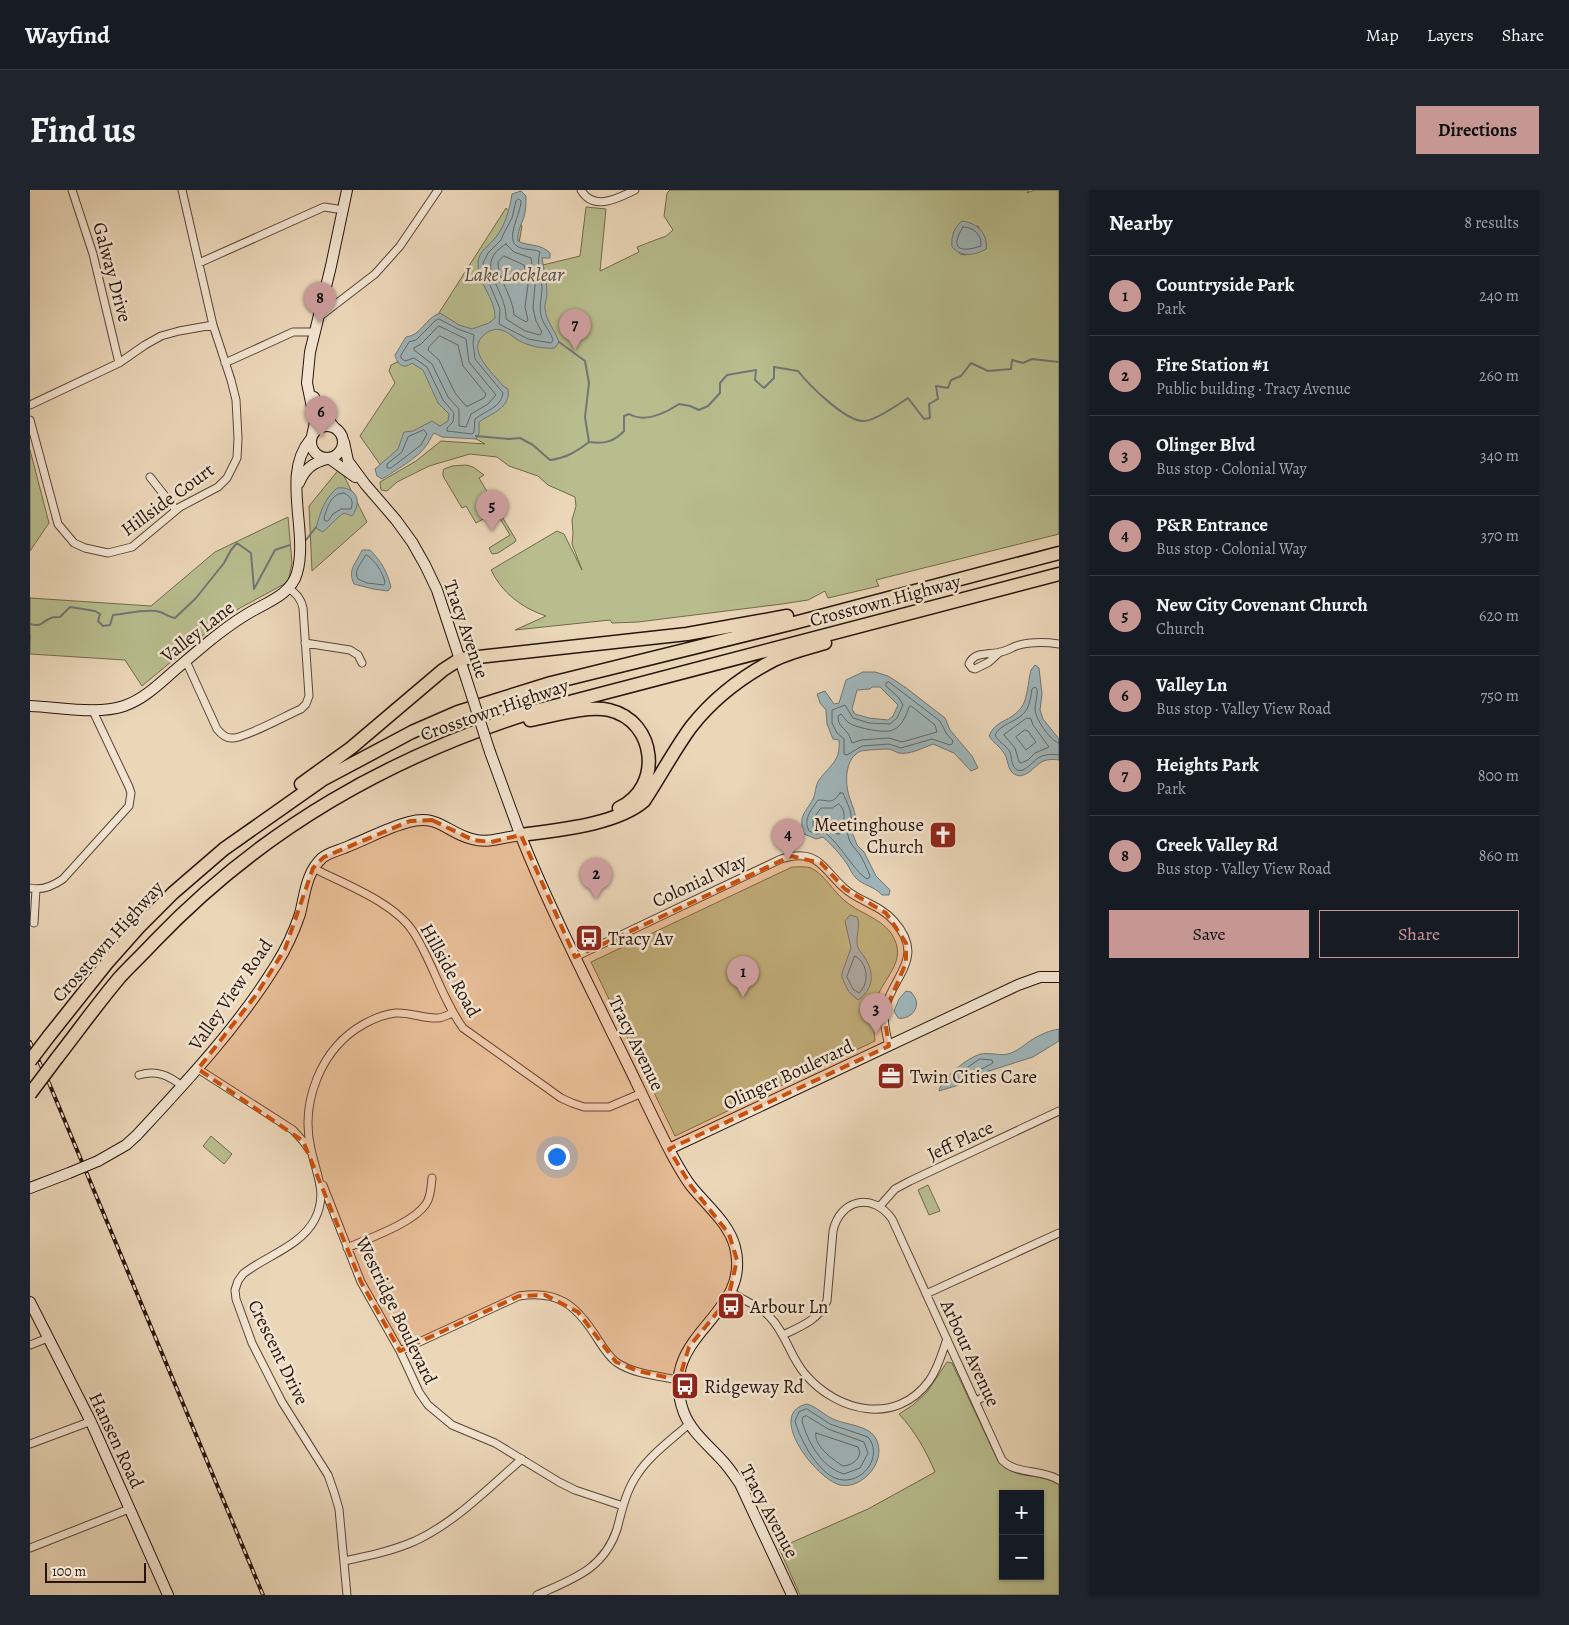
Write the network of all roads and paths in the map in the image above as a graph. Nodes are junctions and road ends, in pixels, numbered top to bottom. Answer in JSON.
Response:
{"nodes":[{"id":1,"x":72,"y":190,"type":"edge"},
{"id":2,"x":182,"y":190,"type":"edge"},
{"id":3,"x":348,"y":190,"type":"edge"},
{"id":4,"x":438,"y":190,"type":"edge"},
{"id":5,"x":581,"y":190,"type":"edge"},
{"id":6,"x":635,"y":190,"type":"edge"},
{"id":7,"x":344,"y":210,"type":"junction"},
{"id":8,"x":199,"y":264,"type":"junction"},
{"id":9,"x":318,"y":318,"type":"junction"},
{"id":10,"x":213,"y":325,"type":"junction"},
{"id":11,"x":315,"y":332,"type":"junction"},
{"id":12,"x":119,"y":363,"type":"junction"},
{"id":13,"x":225,"y":363,"type":"junction"},
{"id":14,"x":307,"y":383,"type":"junction"},
{"id":15,"x":30,"y":405,"type":"edge"},
{"id":16,"x":30,"y":420,"type":"edge"},
{"id":17,"x":334,"y":427,"type":"junction"},
{"id":18,"x":311,"y":438,"type":"junction"},
{"id":19,"x":344,"y":442,"type":"junction"},
{"id":20,"x":328,"y":459,"type":"junction"},
{"id":21,"x":150,"y":477,"type":"dead end"},
{"id":22,"x":365,"y":484,"type":"junction"},
{"id":23,"x":298,"y":492,"type":"junction"},
{"id":24,"x":176,"y":510,"type":"junction"},
{"id":25,"x":1059,"y":553,"type":"edge"},
{"id":26,"x":1059,"y":574,"type":"edge"},
{"id":27,"x":289,"y":588,"type":"junction"},
{"id":28,"x":873,"y":602,"type":"junction"},
{"id":29,"x":932,"y":607,"type":"junction"},
{"id":30,"x":305,"y":643,"type":"junction"},
{"id":31,"x":1059,"y":644,"type":"edge"},
{"id":32,"x":1000,"y":652,"type":"dead end"},
{"id":33,"x":460,"y":659,"type":"junction"},
{"id":34,"x":186,"y":661,"type":"junction"},
{"id":35,"x":362,"y":663,"type":"dead end"},
{"id":36,"x":30,"y":706,"type":"edge"},
{"id":37,"x":92,"y":709,"type":"junction"},
{"id":38,"x":420,"y":754,"type":"junction"},
{"id":39,"x":521,"y":835,"type":"junction"},
{"id":40,"x":224,"y":849,"type":"junction"},
{"id":41,"x":312,"y":868,"type":"junction"},
{"id":42,"x":33,"y":888,"type":"edge"},
{"id":43,"x":34,"y":923,"type":"dead end"},
{"id":44,"x":575,"y":956,"type":"junction"},
{"id":45,"x":1059,"y":977,"type":"edge"},
{"id":46,"x":452,"y":1013,"type":"junction"},
{"id":47,"x":889,"y":1046,"type":"junction"},
{"id":48,"x":30,"y":1061,"type":"edge"},
{"id":49,"x":198,"y":1069,"type":"junction"},
{"id":50,"x":139,"y":1075,"type":"dead end"},
{"id":51,"x":182,"y":1086,"type":"junction"},
{"id":52,"x":642,"y":1093,"type":"junction"},
{"id":53,"x":30,"y":1094,"type":"edge"},
{"id":54,"x":1059,"y":1111,"type":"edge"},
{"id":55,"x":669,"y":1149,"type":"junction"},
{"id":56,"x":315,"y":1166,"type":"junction"},
{"id":57,"x":432,"y":1178,"type":"dead end"},
{"id":58,"x":30,"y":1188,"type":"edge"},
{"id":59,"x":880,"y":1206,"type":"junction"},
{"id":60,"x":1059,"y":1233,"type":"edge"},
{"id":61,"x":347,"y":1248,"type":"junction"},
{"id":62,"x":731,"y":1292,"type":"junction"},
{"id":63,"x":926,"y":1294,"type":"junction"},
{"id":64,"x":30,"y":1302,"type":"edge"},
{"id":65,"x":783,"y":1335,"type":"junction"},
{"id":66,"x":48,"y":1338,"type":"junction"},
{"id":67,"x":947,"y":1339,"type":"junction"},
{"id":68,"x":30,"y":1344,"type":"edge"},
{"id":69,"x":400,"y":1351,"type":"junction"},
{"id":70,"x":679,"y":1380,"type":"junction"},
{"id":71,"x":989,"y":1394,"type":"dead end"},
{"id":72,"x":976,"y":1401,"type":"junction"},
{"id":73,"x":89,"y":1422,"type":"junction"},
{"id":74,"x":689,"y":1424,"type":"junction"},
{"id":75,"x":30,"y":1444,"type":"edge"},
{"id":76,"x":522,"y":1459,"type":"junction"},
{"id":77,"x":1059,"y":1480,"type":"edge"},
{"id":78,"x":623,"y":1506,"type":"junction"},
{"id":79,"x":129,"y":1509,"type":"junction"},
{"id":80,"x":30,"y":1548,"type":"edge"},
{"id":81,"x":344,"y":1561,"type":"junction"},
{"id":82,"x":168,"y":1595,"type":"edge"},
{"id":83,"x":347,"y":1595,"type":"edge"},
{"id":84,"x":538,"y":1595,"type":"edge"},
{"id":85,"x":792,"y":1595,"type":"edge"}],
"edges":[{"from":1,"to":12,"type":"street","name":"Galway Drive"},
{"from":2,"to":8,"type":"street"},
{"from":3,"to":7,"type":"street"},
{"from":4,"to":9,"type":"street"},
{"from":5,"to":6,"type":"street"},
{"from":7,"to":8,"type":"street"},
{"from":7,"to":9,"type":"street"},
{"from":8,"to":10,"type":"street"},
{"from":9,"to":11,"type":"street"},
{"from":10,"to":12,"type":"street"},
{"from":10,"to":13,"type":"street","name":"Hillside Court"},
{"from":11,"to":13,"type":"street"},
{"from":11,"to":14,"type":"street"},
{"from":12,"to":15,"type":"street"},
{"from":13,"to":24,"type":"street","name":"Hillside Court"},
{"from":14,"to":17,"type":"street"},
{"from":14,"to":18,"type":"street"},
{"from":16,"to":24,"type":"street","name":"Hillside Court"},
{"from":17,"to":18,"type":"street"},
{"from":17,"to":19,"type":"street"},
{"from":18,"to":20,"type":"street"},
{"from":18,"to":23,"type":"street"},
{"from":19,"to":20,"type":"street"},
{"from":19,"to":22,"type":"street","name":"Tracy Avenue"},
{"from":20,"to":22,"type":"street","name":"Tracy Avenue"},
{"from":20,"to":23,"type":"street"},
{"from":21,"to":24,"type":"street"},
{"from":22,"to":33,"type":"street","name":"Tracy Avenue"},
{"from":23,"to":27,"type":"street"},
{"from":25,"to":28,"type":"highway","name":"Crosstown Highway"},
{"from":26,"to":29,"type":"highway","name":"Crosstown Highway"},
{"from":27,"to":30,"type":"street"},
{"from":27,"to":34,"type":"street","name":"Valley Lane"},
{"from":28,"to":33,"type":"highway"},
{"from":28,"to":40,"type":"highway","name":"Crosstown Highway"},
{"from":29,"to":38,"type":"highway","name":"Crosstown Highway"},
{"from":29,"to":39,"type":"highway"},
{"from":30,"to":34,"type":"street"},
{"from":30,"to":35,"type":"street"},
{"from":31,"to":32,"type":"street"},
{"from":33,"to":39,"type":"street","name":"Tracy Avenue","bridge":true},
{"from":33,"to":40,"type":"highway"},
{"from":34,"to":37,"type":"street","name":"Valley Lane"},
{"from":36,"to":37,"type":"street","name":"Valley Lane"},
{"from":37,"to":42,"type":"street"},
{"from":38,"to":39,"type":"highway"},
{"from":38,"to":53,"type":"highway","name":"Crosstown Highway","bridge":true},
{"from":39,"to":41,"type":"street"},
{"from":39,"to":44,"type":"street","name":"Tracy Avenue"},
{"from":40,"to":48,"type":"highway","name":"Crosstown Highway","bridge":true},
{"from":41,"to":46,"type":"street","name":"Hillside Road"},
{"from":41,"to":49,"type":"street","name":"Valley View Road"},
{"from":42,"to":43,"type":"street"},
{"from":44,"to":47,"type":"street","name":"Colonial Way"},
{"from":44,"to":52,"type":"street","name":"Tracy Avenue"},
{"from":45,"to":47,"type":"street","name":"Olinger Boulevard"},
{"from":46,"to":52,"type":"street","name":"Hillside Road"},
{"from":46,"to":56,"type":"street","name":"Crescent Drive"},
{"from":47,"to":55,"type":"street","name":"Olinger Boulevard"},
{"from":49,"to":51,"type":"street","name":"Valley View Road"},
{"from":49,"to":56,"type":"street","name":"Westridge Boulevard"},
{"from":50,"to":51,"type":"street"},
{"from":51,"to":58,"type":"street","name":"Valley View Road","bridge":true},
{"from":52,"to":55,"type":"street","name":"Tracy Avenue"},
{"from":54,"to":59,"type":"street","name":"Jeff Place"},
{"from":55,"to":62,"type":"street","name":"Tracy Avenue"},
{"from":56,"to":61,"type":"street","name":"Westridge Boulevard"},
{"from":56,"to":81,"type":"street","name":"Crescent Drive"},
{"from":57,"to":61,"type":"street"},
{"from":59,"to":63,"type":"street","name":"Arbour Avenue"},
{"from":59,"to":65,"type":"street"},
{"from":60,"to":63,"type":"street"},
{"from":61,"to":69,"type":"street","name":"Westridge Boulevard"},
{"from":62,"to":65,"type":"street"},
{"from":62,"to":70,"type":"street","name":"Tracy Avenue"},
{"from":63,"to":67,"type":"street","name":"Arbour Avenue"},
{"from":64,"to":66,"type":"street","name":"Hansen Road"},
{"from":65,"to":67,"type":"street"},
{"from":66,"to":68,"type":"street"},
{"from":66,"to":73,"type":"street","name":"Hansen Road"},
{"from":67,"to":72,"type":"street","name":"Arbour Avenue"},
{"from":69,"to":70,"type":"street"},
{"from":69,"to":76,"type":"street","name":"Westridge Boulevard"},
{"from":70,"to":74,"type":"street","name":"Tracy Avenue"},
{"from":71,"to":72,"type":"street"},
{"from":72,"to":77,"type":"street","name":"Arbour Avenue"},
{"from":73,"to":75,"type":"street"},
{"from":73,"to":79,"type":"street","name":"Hansen Road"},
{"from":74,"to":78,"type":"street"},
{"from":74,"to":85,"type":"street","name":"Tracy Avenue"},
{"from":76,"to":78,"type":"street","name":"Westridge Boulevard"},
{"from":76,"to":81,"type":"street"},
{"from":78,"to":84,"type":"street"},
{"from":79,"to":80,"type":"street"},
{"from":79,"to":82,"type":"street","name":"Hansen Road"},
{"from":81,"to":83,"type":"street","name":"Crescent Drive"}]}
